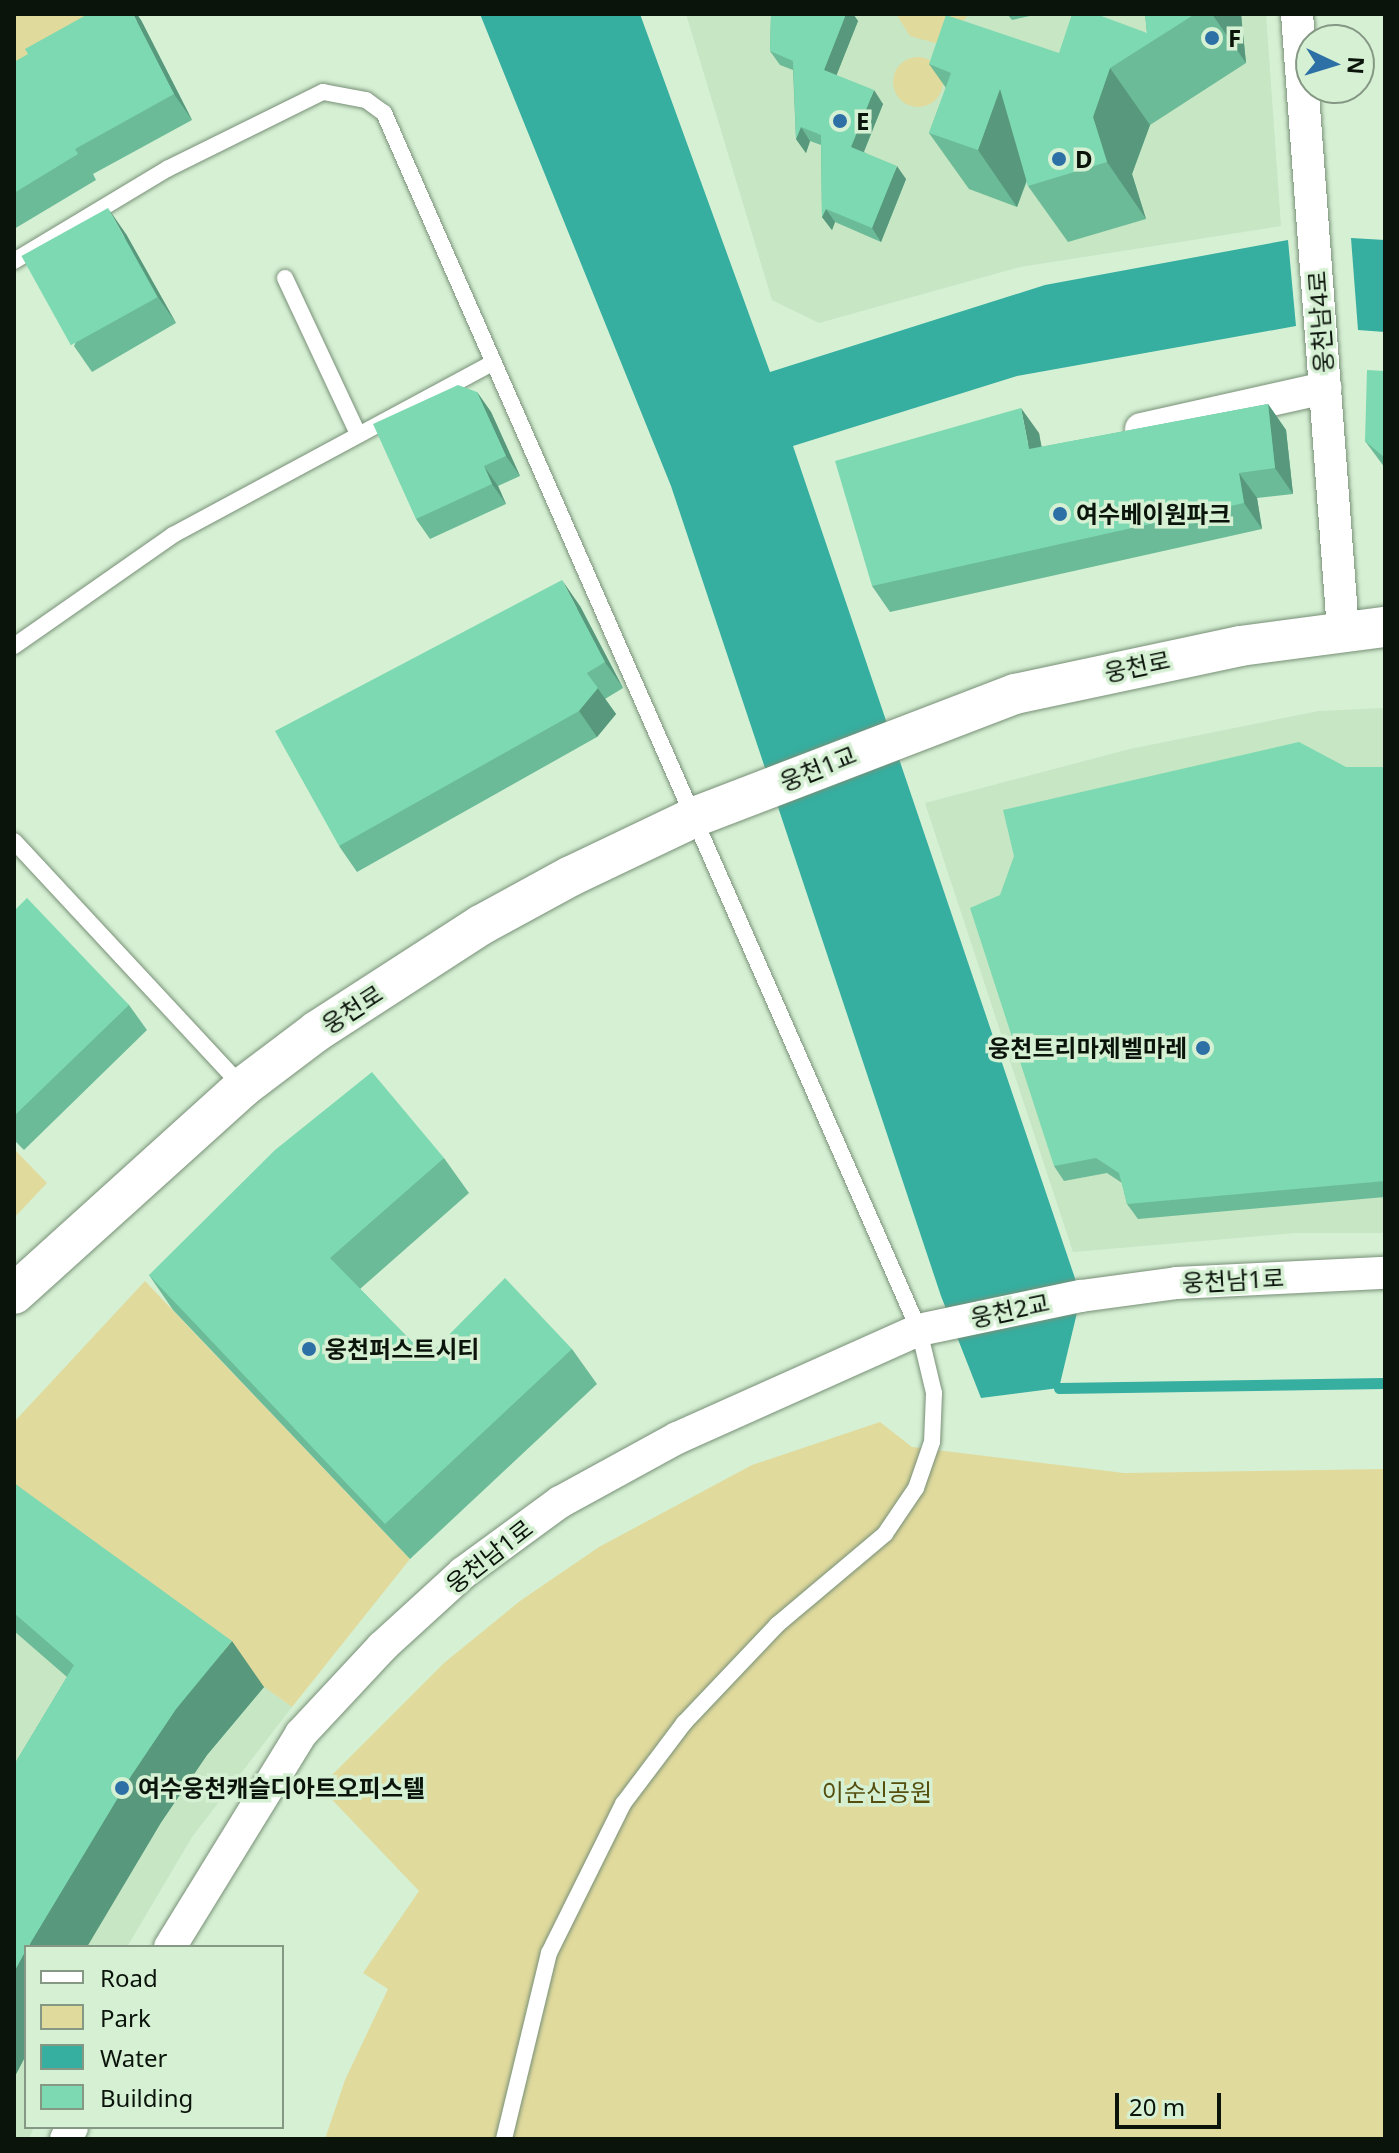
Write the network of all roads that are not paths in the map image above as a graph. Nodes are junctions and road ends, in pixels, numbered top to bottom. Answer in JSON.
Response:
{"nodes":[{"id":1,"x":1297,"y":14,"type":"edge"},
{"id":2,"x":14,"y":261,"type":"edge"},
{"id":3,"x":285,"y":278,"type":"dead end"},
{"id":4,"x":491,"y":364,"type":"junction"},
{"id":5,"x":1325,"y":388,"type":"junction"},
{"id":6,"x":358,"y":434,"type":"junction"},
{"id":7,"x":1109,"y":436,"type":"edge"},
{"id":8,"x":1385,"y":627,"type":"edge"},
{"id":9,"x":1343,"y":630,"type":"junction"},
{"id":10,"x":14,"y":646,"type":"edge"},
{"id":11,"x":896,"y":736,"type":"joint"},
{"id":12,"x":741,"y":799,"type":"joint"},
{"id":13,"x":697,"y":816,"type":"junction"},
{"id":14,"x":14,"y":841,"type":"edge"},
{"id":15,"x":243,"y":1087,"type":"junction"},
{"id":16,"x":1385,"y":1273,"type":"edge"},
{"id":17,"x":14,"y":1294,"type":"edge"},
{"id":18,"x":1081,"y":1296,"type":"joint"},
{"id":19,"x":929,"y":1327,"type":"junction"},
{"id":20,"x":171,"y":1945,"type":"edge"},
{"id":21,"x":504,"y":2139,"type":"edge"}],
"edges":[{"from":1,"to":5,"type":"street","name":"웅천남4로"},
{"from":2,"to":4,"type":"lane"},
{"from":3,"to":6,"type":"lane"},
{"from":4,"to":6,"type":"lane"},
{"from":4,"to":13,"type":"lane"},
{"from":5,"to":7,"type":"street"},
{"from":5,"to":9,"type":"street","name":"웅천남4로"},
{"from":6,"to":10,"type":"lane"},
{"from":8,"to":9,"type":"street","name":"웅천로"},
{"from":9,"to":11,"type":"street","name":"웅천로"},
{"from":11,"to":12,"type":"street","name":"웅천1교"},
{"from":12,"to":13,"type":"street","name":"웅천로"},
{"from":13,"to":15,"type":"street","name":"웅천로"},
{"from":13,"to":19,"type":"lane"},
{"from":14,"to":15,"type":"lane"},
{"from":15,"to":17,"type":"street","name":"웅천로"},
{"from":16,"to":18,"type":"street","name":"웅천남1로"},
{"from":18,"to":19,"type":"street","name":"웅천2교"},
{"from":19,"to":20,"type":"street","name":"웅천남1로"},
{"from":19,"to":21,"type":"lane"}]}
